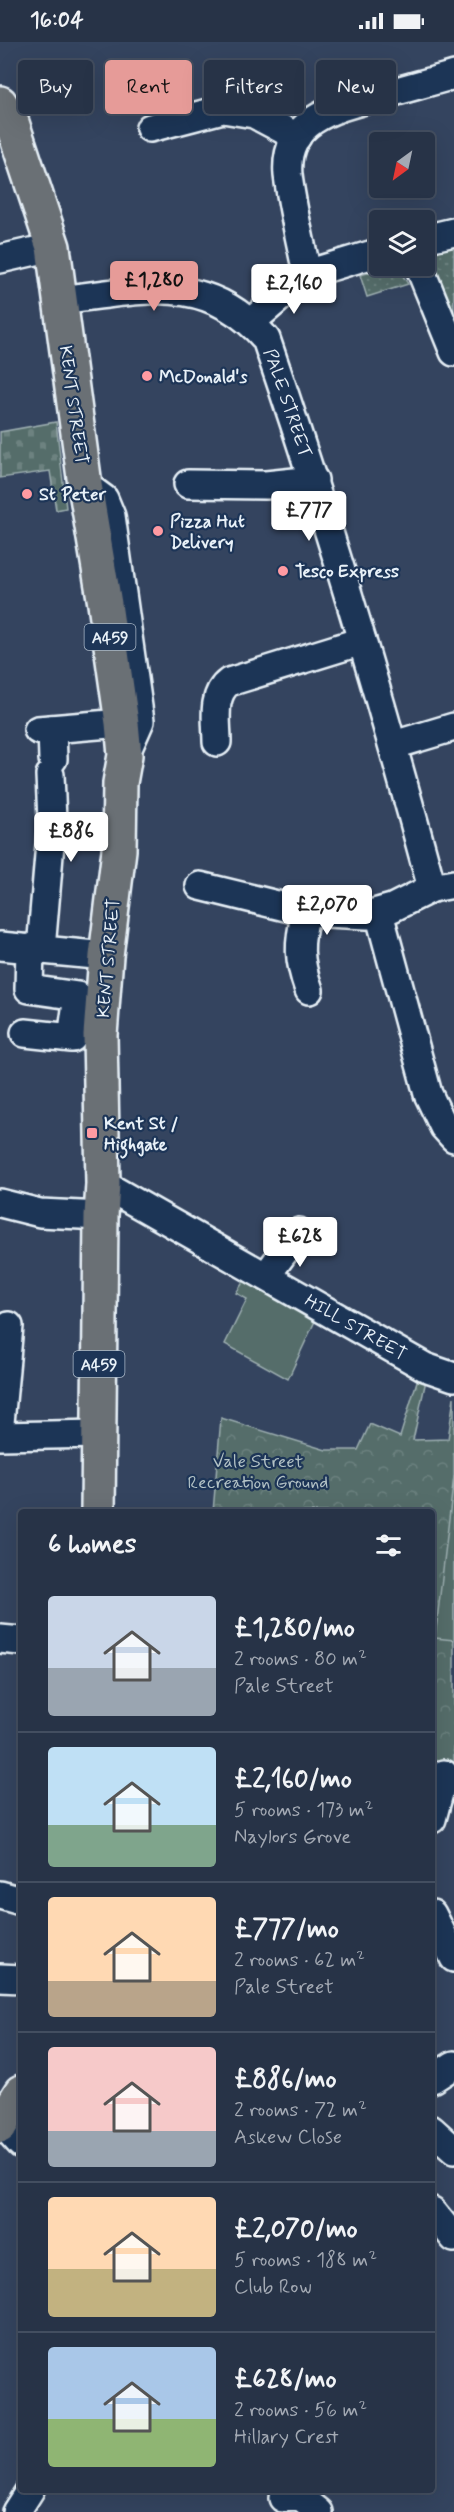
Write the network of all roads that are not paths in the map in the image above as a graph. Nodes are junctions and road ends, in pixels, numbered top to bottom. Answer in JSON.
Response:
{"nodes":[{"id":1,"x":454,"y":75,"type":"edge"},
{"id":2,"x":0,"y":103,"type":"edge"},
{"id":3,"x":150,"y":128,"type":"dead end"},
{"id":4,"x":297,"y":137,"type":"junction"},
{"id":5,"x":454,"y":232,"type":"edge"},
{"id":6,"x":435,"y":236,"type":"edge"},
{"id":7,"x":53,"y":247,"type":"junction"},
{"id":8,"x":369,"y":255,"type":"edge"},
{"id":9,"x":0,"y":259,"type":"edge"},
{"id":10,"x":307,"y":274,"type":"junction"},
{"id":11,"x":423,"y":276,"type":"edge"},
{"id":12,"x":60,"y":300,"type":"junction"},
{"id":13,"x":251,"y":322,"type":"junction"},
{"id":14,"x":454,"y":352,"type":"edge"},
{"id":15,"x":314,"y":480,"type":"junction"},
{"id":16,"x":188,"y":484,"type":"dead end"},
{"id":17,"x":85,"y":485,"type":"junction"},
{"id":18,"x":362,"y":641,"type":"junction"},
{"id":19,"x":122,"y":723,"type":"junction"},
{"id":20,"x":454,"y":726,"type":"edge"},
{"id":21,"x":217,"y":742,"type":"dead end"},
{"id":22,"x":394,"y":745,"type":"junction"},
{"id":23,"x":125,"y":755,"type":"junction"},
{"id":24,"x":200,"y":886,"type":"dead end"},
{"id":25,"x":443,"y":886,"type":"edge"},
{"id":26,"x":306,"y":912,"type":"junction"},
{"id":27,"x":379,"y":912,"type":"junction"},
{"id":28,"x":0,"y":946,"type":"edge"},
{"id":29,"x":36,"y":948,"type":"junction"},
{"id":30,"x":106,"y":956,"type":"junction"},
{"id":31,"x":309,"y":990,"type":"dead end"},
{"id":32,"x":25,"y":1033,"type":"dead end"},
{"id":33,"x":454,"y":1138,"type":"edge"},
{"id":34,"x":103,"y":1184,"type":"junction"},
{"id":35,"x":0,"y":1203,"type":"edge"},
{"id":36,"x":101,"y":1216,"type":"junction"},
{"id":37,"x":299,"y":1232,"type":"dead end"},
{"id":38,"x":266,"y":1276,"type":"junction"},
{"id":39,"x":9,"y":1326,"type":"dead end"},
{"id":40,"x":454,"y":1377,"type":"edge"},
{"id":41,"x":0,"y":1423,"type":"edge"},
{"id":42,"x":99,"y":1434,"type":"junction"},
{"id":43,"x":0,"y":1436,"type":"edge"},
{"id":44,"x":98,"y":1509,"type":"edge"},
{"id":45,"x":0,"y":1639,"type":"edge"},
{"id":46,"x":18,"y":1641,"type":"edge"},
{"id":47,"x":444,"y":1774,"type":"edge"},
{"id":48,"x":435,"y":1808,"type":"edge"},
{"id":49,"x":0,"y":1894,"type":"edge"},
{"id":50,"x":18,"y":1900,"type":"edge"},
{"id":51,"x":435,"y":1920,"type":"edge"},
{"id":52,"x":454,"y":1960,"type":"edge"},
{"id":53,"x":435,"y":1963,"type":"edge"},
{"id":54,"x":0,"y":1978,"type":"edge"},
{"id":55,"x":18,"y":1979,"type":"edge"},
{"id":56,"x":454,"y":2065,"type":"edge"},
{"id":57,"x":435,"y":2077,"type":"edge"},
{"id":58,"x":18,"y":2101,"type":"edge"},
{"id":59,"x":8,"y":2131,"type":"edge"},
{"id":60,"x":435,"y":2133,"type":"edge"},
{"id":61,"x":454,"y":2150,"type":"edge"},
{"id":62,"x":435,"y":2215,"type":"edge"},
{"id":63,"x":454,"y":2238,"type":"edge"},
{"id":64,"x":28,"y":2493,"type":"edge"},
{"id":65,"x":285,"y":2500,"type":"edge"},
{"id":66,"x":16,"y":2512,"type":"edge"},
{"id":67,"x":319,"y":2512,"type":"edge"}],
"edges":[{"from":1,"to":4,"type":"street"},
{"from":2,"to":7,"type":"main road","name":"KENT STREET","number":"A459"},
{"from":3,"to":4,"type":"street"},
{"from":4,"to":10,"type":"street"},
{"from":5,"to":6,"type":"street"},
{"from":7,"to":9,"type":"street"},
{"from":7,"to":12,"type":"main road","name":"KENT STREET","number":"A459"},
{"from":8,"to":10,"type":"street"},
{"from":10,"to":13,"type":"street"},
{"from":11,"to":14,"type":"street"},
{"from":12,"to":13,"type":"street","name":"PALE STREET"},
{"from":12,"to":17,"type":"main road","name":"KENT STREET","number":"A459"},
{"from":13,"to":15,"type":"street","name":"PALE STREET"},
{"from":15,"to":16,"type":"street"},
{"from":15,"to":18,"type":"street","name":"PALE STREET"},
{"from":17,"to":19,"type":"main road","name":"KENT STREET","number":"A459"},
{"from":17,"to":23,"type":"street"},
{"from":18,"to":21,"type":"street"},
{"from":18,"to":22,"type":"street","name":"PALE STREET"},
{"from":19,"to":23,"type":"main road","name":"KENT STREET","number":"A459"},
{"from":19,"to":29,"type":"street"},
{"from":20,"to":22,"type":"street"},
{"from":22,"to":25,"type":"street","name":"PALE STREET"},
{"from":23,"to":30,"type":"main road","name":"KENT STREET","number":"A459"},
{"from":24,"to":26,"type":"street"},
{"from":25,"to":27,"type":"street"},
{"from":26,"to":27,"type":"street"},
{"from":26,"to":31,"type":"street"},
{"from":27,"to":33,"type":"street"},
{"from":28,"to":29,"type":"street"},
{"from":29,"to":30,"type":"street"},
{"from":29,"to":32,"type":"street"},
{"from":30,"to":34,"type":"main road","name":"KENT STREET","number":"A459"},
{"from":34,"to":36,"type":"main road","name":"KENT STREET","number":"A459"},
{"from":34,"to":38,"type":"street","name":"HILL STREET"},
{"from":35,"to":36,"type":"street"},
{"from":36,"to":42,"type":"main road","number":"A459"},
{"from":37,"to":38,"type":"street"},
{"from":38,"to":40,"type":"street","name":"HILL STREET"},
{"from":39,"to":41,"type":"street"},
{"from":42,"to":43,"type":"street"},
{"from":42,"to":44,"type":"main road","number":"A459"},
{"from":45,"to":46,"type":"street"},
{"from":47,"to":48,"type":"street"},
{"from":49,"to":50,"type":"street"},
{"from":51,"to":52,"type":"street"},
{"from":52,"to":53,"type":"street"},
{"from":54,"to":55,"type":"street"},
{"from":56,"to":57,"type":"street"},
{"from":58,"to":59,"type":"main road"},
{"from":60,"to":61,"type":"street"},
{"from":62,"to":63,"type":"street"},
{"from":64,"to":66,"type":"street"},
{"from":65,"to":67,"type":"street"}]}
